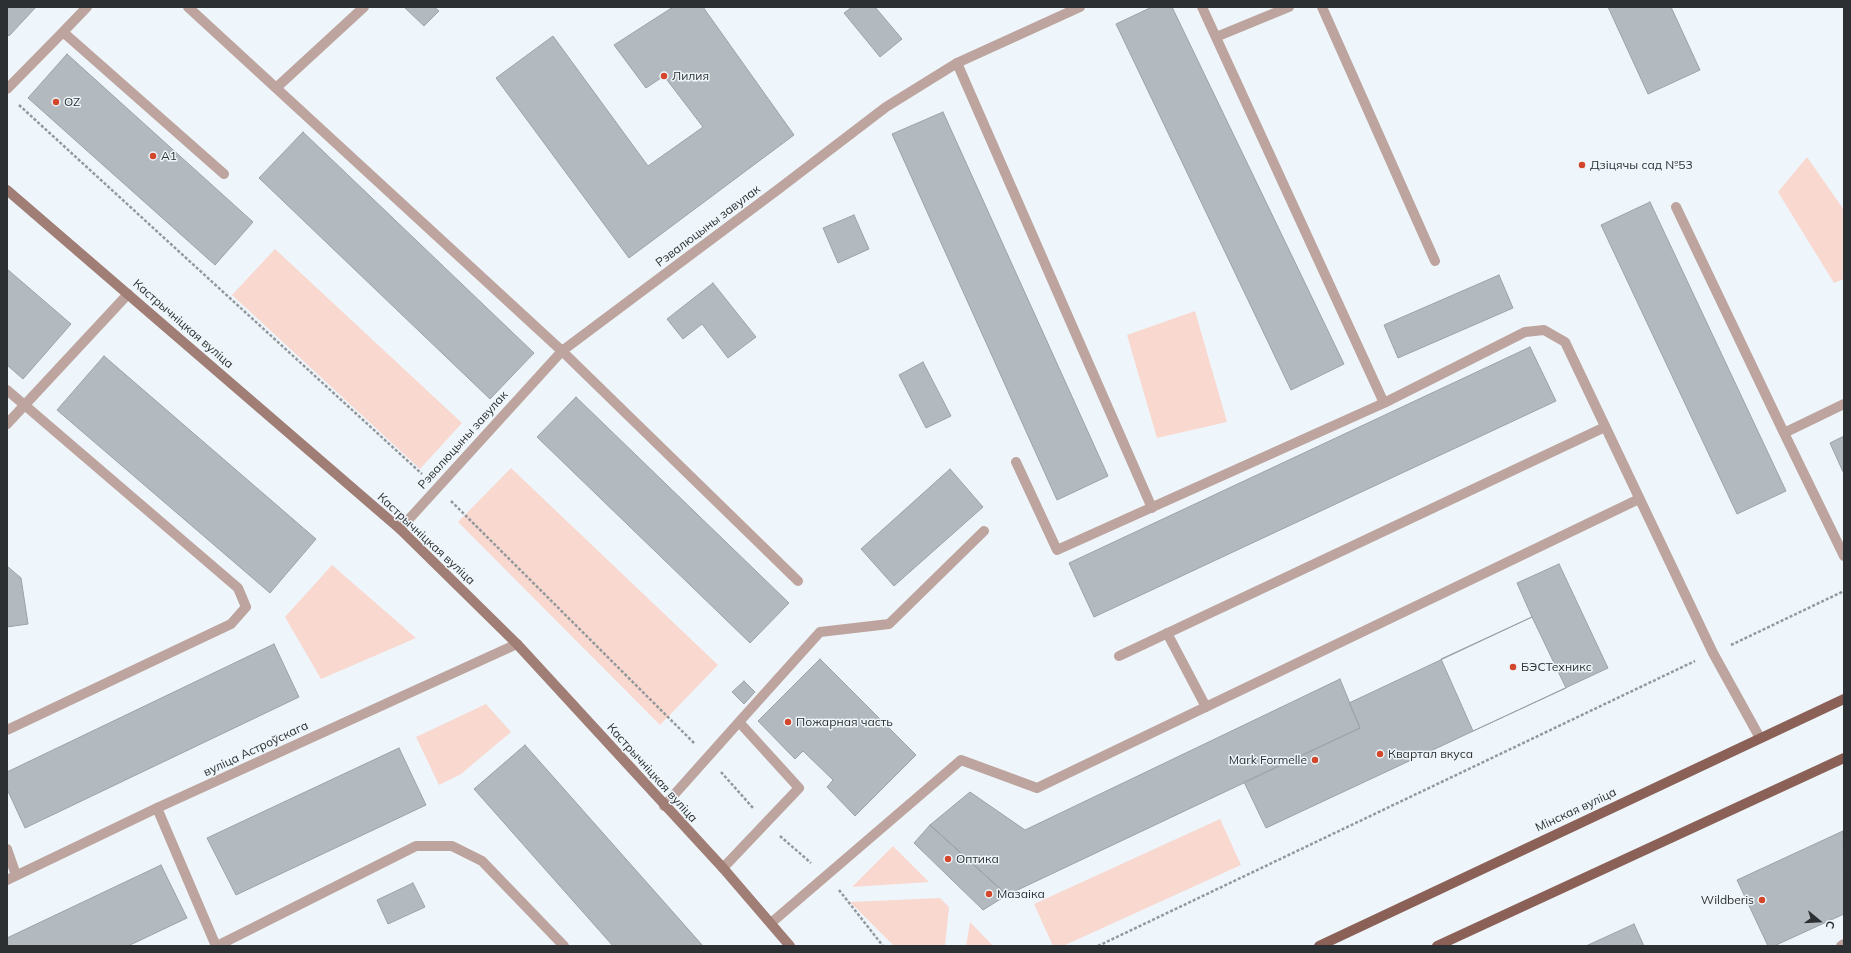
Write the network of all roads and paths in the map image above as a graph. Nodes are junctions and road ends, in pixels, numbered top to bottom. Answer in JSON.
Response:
{"nodes":[{"id":1,"x":87,"y":7,"type":"edge"},
{"id":2,"x":188,"y":7,"type":"edge"},
{"id":3,"x":364,"y":7,"type":"edge"},
{"id":4,"x":1080,"y":7,"type":"edge"},
{"id":5,"x":1202,"y":7,"type":"edge"},
{"id":6,"x":1289,"y":7,"type":"edge"},
{"id":7,"x":1322,"y":7,"type":"edge"},
{"id":8,"x":63,"y":32,"type":"junction"},
{"id":9,"x":1216,"y":37,"type":"junction"},
{"id":10,"x":957,"y":63,"type":"junction"},
{"id":11,"x":276,"y":88,"type":"junction"},
{"id":12,"x":7,"y":89,"type":"edge"},
{"id":13,"x":19,"y":104,"type":"dead end"},
{"id":14,"x":224,"y":174,"type":"dead end"},
{"id":15,"x":7,"y":190,"type":"edge"},
{"id":16,"x":1676,"y":207,"type":"dead end"},
{"id":17,"x":1435,"y":261,"type":"dead end"},
{"id":18,"x":128,"y":294,"type":"junction"},
{"id":19,"x":562,"y":351,"type":"junction"},
{"id":20,"x":7,"y":390,"type":"edge"},
{"id":21,"x":1384,"y":403,"type":"junction"},
{"id":22,"x":1844,"y":404,"type":"edge"},
{"id":23,"x":24,"y":406,"type":"junction"},
{"id":24,"x":7,"y":424,"type":"edge"},
{"id":25,"x":1605,"y":427,"type":"junction"},
{"id":26,"x":1784,"y":434,"type":"junction"},
{"id":27,"x":1016,"y":462,"type":"dead end"},
{"id":28,"x":437,"y":488,"type":"junction"},
{"id":29,"x":1639,"y":500,"type":"junction"},
{"id":30,"x":1152,"y":508,"type":"junction"},
{"id":31,"x":400,"y":529,"type":"junction"},
{"id":32,"x":984,"y":531,"type":"dead end"},
{"id":33,"x":1844,"y":556,"type":"edge"},
{"id":34,"x":798,"y":581,"type":"dead end"},
{"id":35,"x":1844,"y":591,"type":"edge"},
{"id":36,"x":1167,"y":633,"type":"junction"},
{"id":37,"x":517,"y":644,"type":"junction"},
{"id":38,"x":1713,"y":653,"type":"junction"},
{"id":39,"x":1119,"y":656,"type":"dead end"},
{"id":40,"x":1844,"y":698,"type":"edge"},
{"id":41,"x":1206,"y":707,"type":"junction"},
{"id":42,"x":740,"y":722,"type":"junction"},
{"id":43,"x":7,"y":730,"type":"edge"},
{"id":44,"x":1760,"y":738,"type":"junction"},
{"id":45,"x":708,"y":757,"type":"junction"},
{"id":46,"x":1844,"y":758,"type":"edge"},
{"id":47,"x":664,"y":806,"type":"junction"},
{"id":48,"x":157,"y":808,"type":"junction"},
{"id":49,"x":766,"y":823,"type":"junction"},
{"id":50,"x":7,"y":849,"type":"edge"},
{"id":51,"x":722,"y":868,"type":"junction"},
{"id":52,"x":16,"y":875,"type":"junction"},
{"id":53,"x":827,"y":876,"type":"junction"},
{"id":54,"x":7,"y":880,"type":"edge"},
{"id":55,"x":771,"y":923,"type":"junction"},
{"id":56,"x":1844,"y":944,"type":"edge"},
{"id":57,"x":217,"y":946,"type":"edge"},
{"id":58,"x":564,"y":946,"type":"edge"},
{"id":59,"x":790,"y":946,"type":"edge"},
{"id":60,"x":883,"y":946,"type":"edge"},
{"id":61,"x":1098,"y":946,"type":"edge"},
{"id":62,"x":1319,"y":946,"type":"edge"},
{"id":63,"x":1437,"y":946,"type":"edge"},
{"id":64,"x":1841,"y":946,"type":"edge"}],
"edges":[{"from":1,"to":8,"type":"street"},
{"from":2,"to":11,"type":"street"},
{"from":3,"to":11,"type":"street"},
{"from":4,"to":10,"type":"street","name":"Рэвалюцыны завулак"},
{"from":5,"to":9,"type":"street"},
{"from":6,"to":9,"type":"street"},
{"from":7,"to":17,"type":"street"},
{"from":8,"to":12,"type":"street"},
{"from":8,"to":14,"type":"street"},
{"from":9,"to":21,"type":"street"},
{"from":10,"to":19,"type":"street","name":"Рэвалюцыны завулак"},
{"from":10,"to":30,"type":"street"},
{"from":11,"to":19,"type":"street"},
{"from":13,"to":28,"type":"path"},
{"from":15,"to":18,"type":"main road","name":"Кастрычніцкая вуліца"},
{"from":16,"to":26,"type":"street"},
{"from":18,"to":23,"type":"street"},
{"from":18,"to":31,"type":"main road","name":"Кастрычніцкая вуліца"},
{"from":19,"to":28,"type":"street","name":"Рэвалюцыны завулак"},
{"from":19,"to":34,"type":"street"},
{"from":20,"to":23,"type":"street"},
{"from":21,"to":25,"type":"street"},
{"from":21,"to":30,"type":"street"},
{"from":22,"to":26,"type":"street"},
{"from":23,"to":24,"type":"street"},
{"from":23,"to":43,"type":"street"},
{"from":25,"to":29,"type":"street"},
{"from":25,"to":36,"type":"street"},
{"from":26,"to":33,"type":"street"},
{"from":27,"to":30,"type":"street"},
{"from":28,"to":31,"type":"street","name":"Рэвалюцыны завулак"},
{"from":28,"to":45,"type":"path"},
{"from":29,"to":38,"type":"street"},
{"from":29,"to":41,"type":"street"},
{"from":31,"to":37,"type":"main road","name":"Кастрычніцкая вуліца"},
{"from":32,"to":42,"type":"street"},
{"from":35,"to":38,"type":"path"},
{"from":36,"to":39,"type":"street"},
{"from":36,"to":41,"type":"street"},
{"from":37,"to":47,"type":"main road","name":"Кастрычніцкая вуліца"},
{"from":37,"to":48,"type":"street","name":"вуліца Астроўскага"},
{"from":38,"to":44,"type":"street"},
{"from":38,"to":61,"type":"path"},
{"from":40,"to":44,"type":"main road","name":"Мінская вуліца"},
{"from":41,"to":53,"type":"street"},
{"from":42,"to":45,"type":"street"},
{"from":42,"to":49,"type":"street"},
{"from":44,"to":62,"type":"main road","name":"Мінская вуліца"},
{"from":45,"to":47,"type":"street"},
{"from":45,"to":49,"type":"path"},
{"from":46,"to":63,"type":"main road"},
{"from":47,"to":51,"type":"main road","name":"Кастрычніцкая вуліца"},
{"from":48,"to":52,"type":"street","name":"вуліца Астроўскага"},
{"from":48,"to":57,"type":"street"},
{"from":49,"to":51,"type":"street"},
{"from":49,"to":53,"type":"path"},
{"from":50,"to":52,"type":"street"},
{"from":51,"to":55,"type":"main road","name":"Кастрычніцкая вуліца"},
{"from":52,"to":54,"type":"street","name":"вуліца Астроўскага"},
{"from":53,"to":55,"type":"street"},
{"from":53,"to":60,"type":"path"},
{"from":55,"to":59,"type":"main road","name":"Кастрычніцкая вуліца"},
{"from":56,"to":64,"type":"street"},
{"from":57,"to":58,"type":"street"}]}
